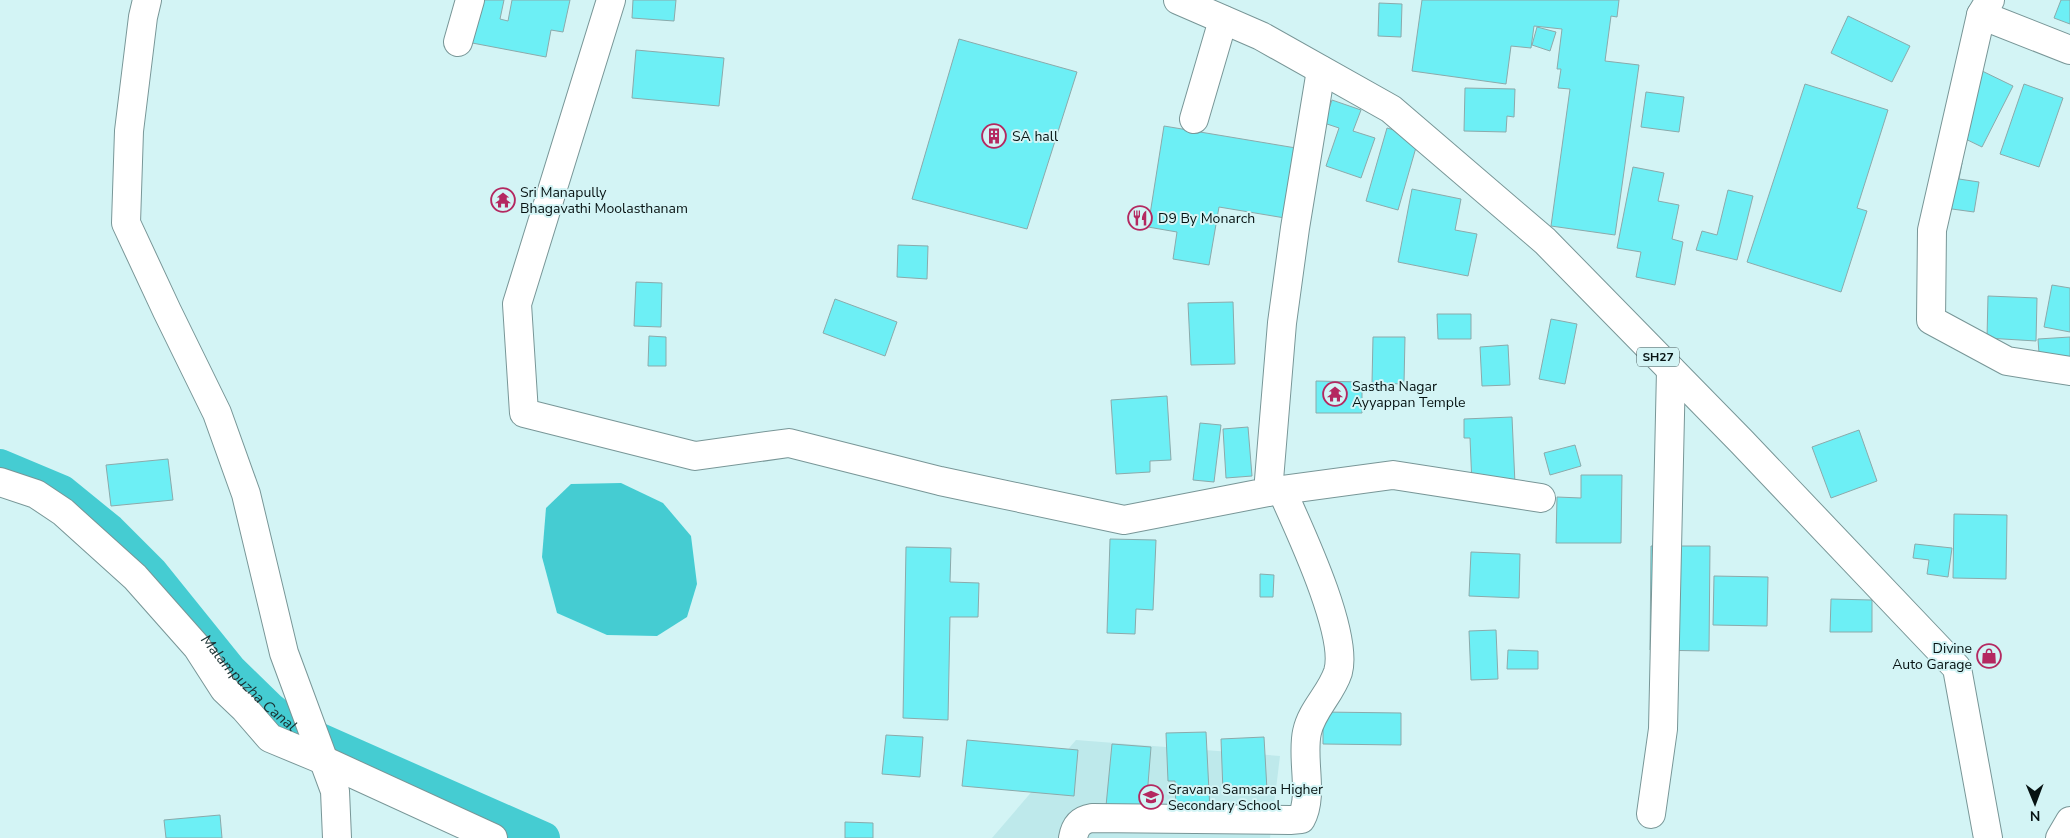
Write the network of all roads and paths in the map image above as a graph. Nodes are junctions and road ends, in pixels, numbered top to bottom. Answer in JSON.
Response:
{"nodes":[{"id":1,"x":147,"y":0,"type":"edge"},
{"id":2,"x":470,"y":0,"type":"edge"},
{"id":3,"x":611,"y":0,"type":"edge"},
{"id":4,"x":1178,"y":0,"type":"edge"},
{"id":5,"x":1986,"y":7,"type":"edge"},
{"id":6,"x":1223,"y":20,"type":"junction"},
{"id":7,"x":458,"y":42,"type":"dead end"},
{"id":8,"x":2070,"y":50,"type":"edge"},
{"id":9,"x":1321,"y":70,"type":"junction"},
{"id":10,"x":1194,"y":119,"type":"dead end"},
{"id":11,"x":1671,"y":370,"type":"junction"},
{"id":12,"x":2070,"y":371,"type":"edge"},
{"id":13,"x":0,"y":482,"type":"edge"},
{"id":14,"x":1275,"y":492,"type":"junction"},
{"id":15,"x":1541,"y":498,"type":"dead end"},
{"id":16,"x":316,"y":742,"type":"junction"},
{"id":17,"x":1651,"y":814,"type":"dead end"},
{"id":18,"x":2070,"y":821,"type":"edge"},
{"id":19,"x":337,"y":838,"type":"edge"},
{"id":20,"x":493,"y":838,"type":"edge"},
{"id":21,"x":1073,"y":838,"type":"edge"},
{"id":22,"x":1988,"y":838,"type":"edge"},
{"id":23,"x":2060,"y":838,"type":"edge"}],
"edges":[{"from":1,"to":16,"type":"street"},
{"from":2,"to":7,"type":"street"},
{"from":3,"to":14,"type":"street"},
{"from":4,"to":6,"type":"street","number":"SH27"},
{"from":5,"to":8,"type":"street"},
{"from":5,"to":12,"type":"street"},
{"from":6,"to":9,"type":"street","number":"SH27"},
{"from":6,"to":10,"type":"street"},
{"from":9,"to":11,"type":"street","number":"SH27"},
{"from":9,"to":14,"type":"street"},
{"from":11,"to":17,"type":"street"},
{"from":11,"to":22,"type":"street","number":"SH27"},
{"from":13,"to":16,"type":"street"},
{"from":14,"to":15,"type":"street"},
{"from":14,"to":21,"type":"street"},
{"from":16,"to":19,"type":"street"},
{"from":16,"to":20,"type":"street"},
{"from":18,"to":23,"type":"street"}]}
